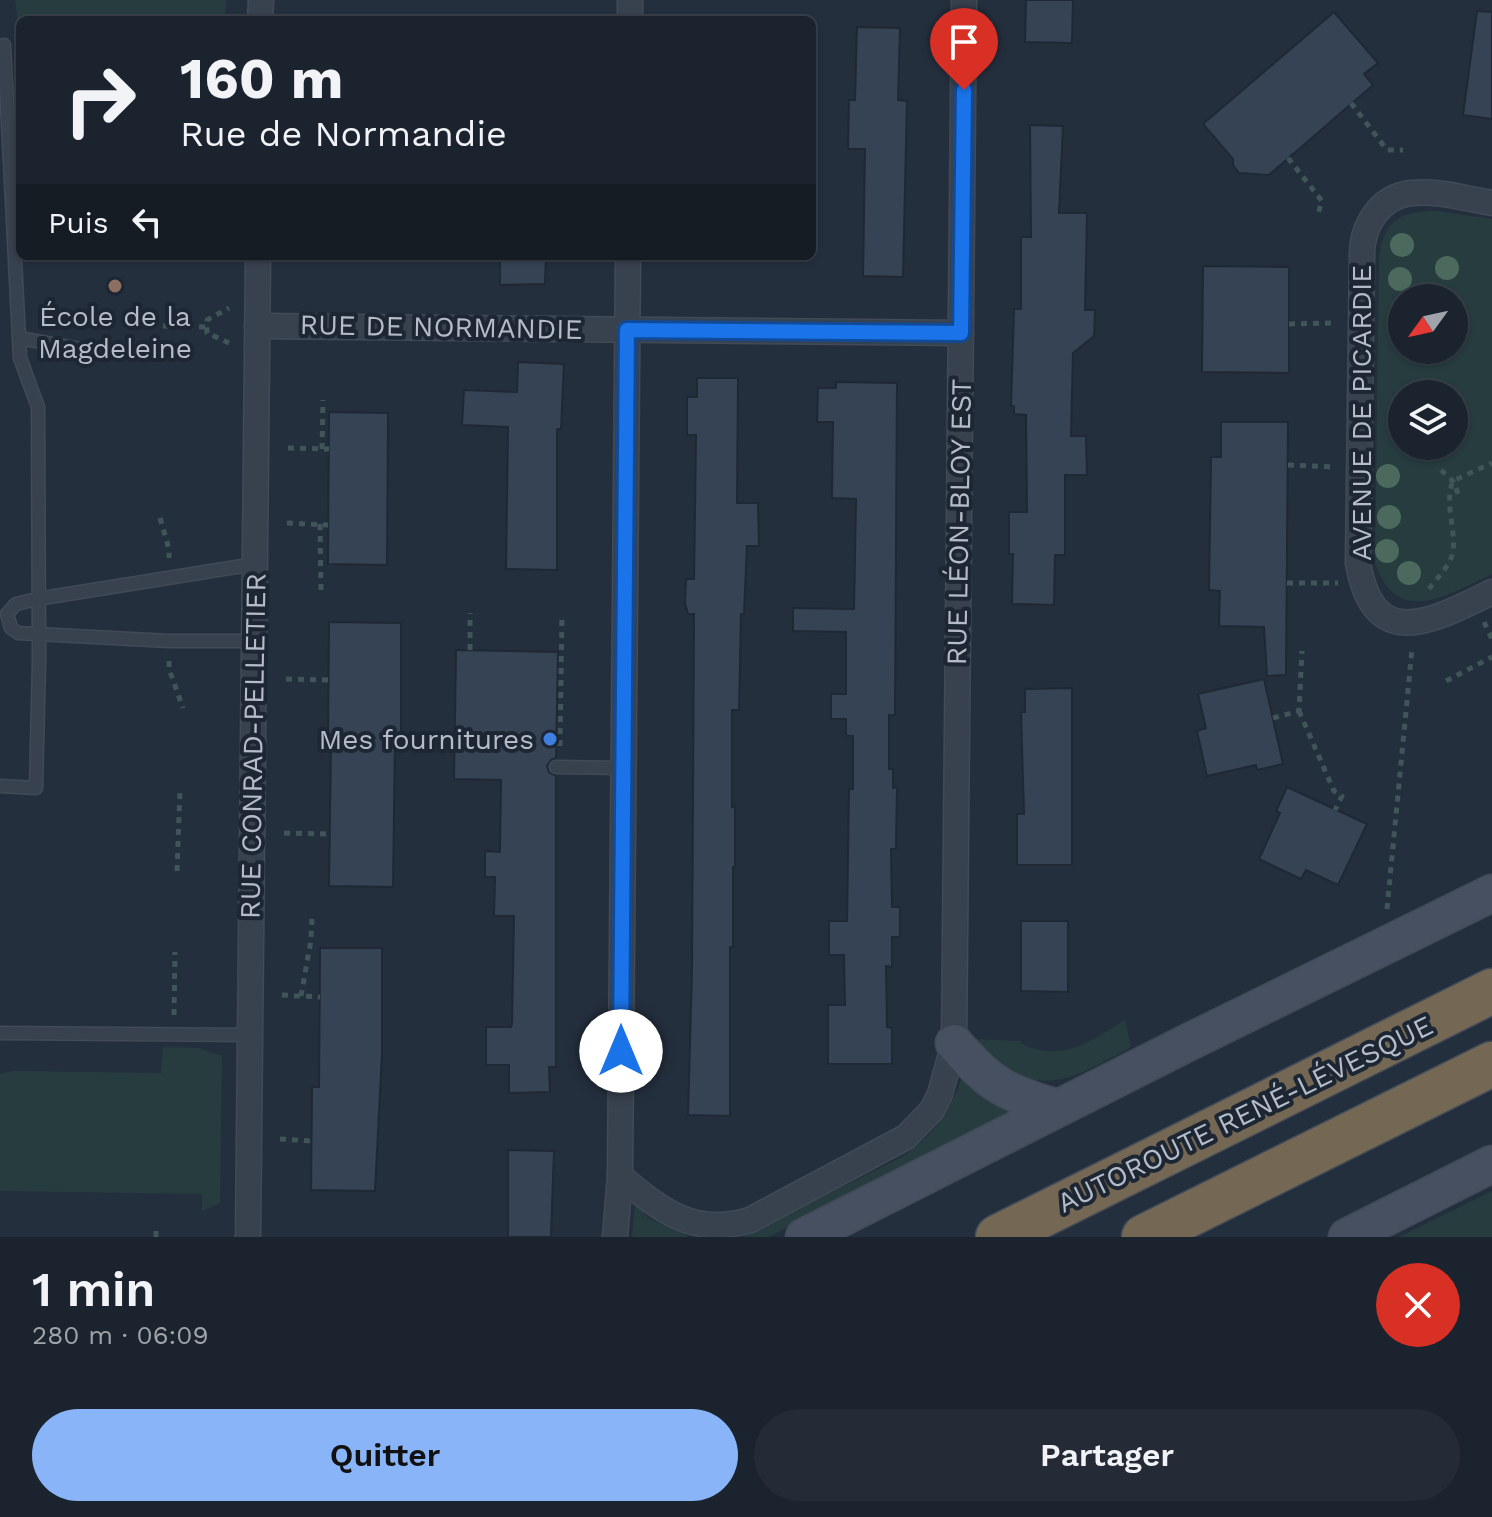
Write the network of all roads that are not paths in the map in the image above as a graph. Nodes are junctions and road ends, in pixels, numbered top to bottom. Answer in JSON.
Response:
{"nodes":[{"id":1,"x":964,"y":0,"type":"edge"},
{"id":2,"x":4,"y":45,"type":"dead end"},
{"id":3,"x":1492,"y":203,"type":"edge"},
{"id":4,"x":258,"y":260,"type":"edge"},
{"id":5,"x":628,"y":260,"type":"edge"},
{"id":6,"x":257,"y":326,"type":"junction"},
{"id":7,"x":627,"y":330,"type":"junction"},
{"id":8,"x":961,"y":333,"type":"junction"},
{"id":9,"x":19,"y":338,"type":"junction"},
{"id":10,"x":162,"y":350,"type":"dead end"},
{"id":11,"x":255,"y":564,"type":"junction"},
{"id":12,"x":1492,"y":592,"type":"edge"},
{"id":13,"x":37,"y":599,"type":"junction"},
{"id":14,"x":39,"y":634,"type":"junction"},
{"id":15,"x":255,"y":641,"type":"junction"},
{"id":16,"x":558,"y":767,"type":"road end"},
{"id":17,"x":623,"y":768,"type":"junction"},
{"id":18,"x":0,"y":786,"type":"edge"},
{"id":19,"x":1492,"y":893,"type":"edge"},
{"id":20,"x":1492,"y":991,"type":"edge"},
{"id":21,"x":0,"y":1033,"type":"edge"},
{"id":22,"x":249,"y":1035,"type":"junction"},
{"id":23,"x":954,"y":1043,"type":"junction"},
{"id":24,"x":1492,"y":1064,"type":"edge"},
{"id":25,"x":1058,"y":1108,"type":"junction"},
{"id":26,"x":1492,"y":1164,"type":"edge"},
{"id":27,"x":620,"y":1176,"type":"junction"},
{"id":28,"x":248,"y":1237,"type":"edge"},
{"id":29,"x":615,"y":1237,"type":"edge"},
{"id":30,"x":804,"y":1237,"type":"edge"},
{"id":31,"x":998,"y":1237,"type":"edge"},
{"id":32,"x":1144,"y":1237,"type":"edge"},
{"id":33,"x":1347,"y":1237,"type":"edge"}],
"edges":[{"from":1,"to":8,"type":"street","name":"RUE LÉON-BLOY EST"},
{"from":2,"to":9,"type":"lane"},
{"from":3,"to":12,"type":"street","name":"AVENUE DE PICARDIE"},
{"from":4,"to":6,"type":"street","name":"RUE CONRAD-PELLETIER"},
{"from":5,"to":7,"type":"street"},
{"from":6,"to":7,"type":"street","name":"RUE DE NORMANDIE"},
{"from":6,"to":11,"type":"street","name":"RUE CONRAD-PELLETIER"},
{"from":7,"to":8,"type":"street","name":"RUE DE NORMANDIE"},
{"from":7,"to":17,"type":"street"},
{"from":8,"to":23,"type":"street","name":"RUE LÉON-BLOY EST"},
{"from":9,"to":10,"type":"lane"},
{"from":9,"to":13,"type":"lane"},
{"from":11,"to":13,"type":"lane"},
{"from":11,"to":15,"type":"street","name":"RUE CONRAD-PELLETIER"},
{"from":13,"to":14,"type":"lane"},
{"from":13,"to":14,"type":"lane"},
{"from":14,"to":15,"type":"lane"},
{"from":14,"to":18,"type":"lane"},
{"from":15,"to":22,"type":"street","name":"RUE CONRAD-PELLETIER"},
{"from":16,"to":17,"type":"lane"},
{"from":17,"to":27,"type":"street"},
{"from":19,"to":25,"type":"street"},
{"from":20,"to":31,"type":"highway","name":"AUTOROUTE RENÉ-LÉVESQUE"},
{"from":21,"to":22,"type":"lane"},
{"from":22,"to":28,"type":"street","name":"RUE CONRAD-PELLETIER"},
{"from":23,"to":25,"type":"street"},
{"from":23,"to":27,"type":"street","name":"RUE LÉON-BLOY EST"},
{"from":24,"to":32,"type":"highway"},
{"from":25,"to":30,"type":"street"},
{"from":26,"to":33,"type":"street"},
{"from":27,"to":29,"type":"street"}]}
